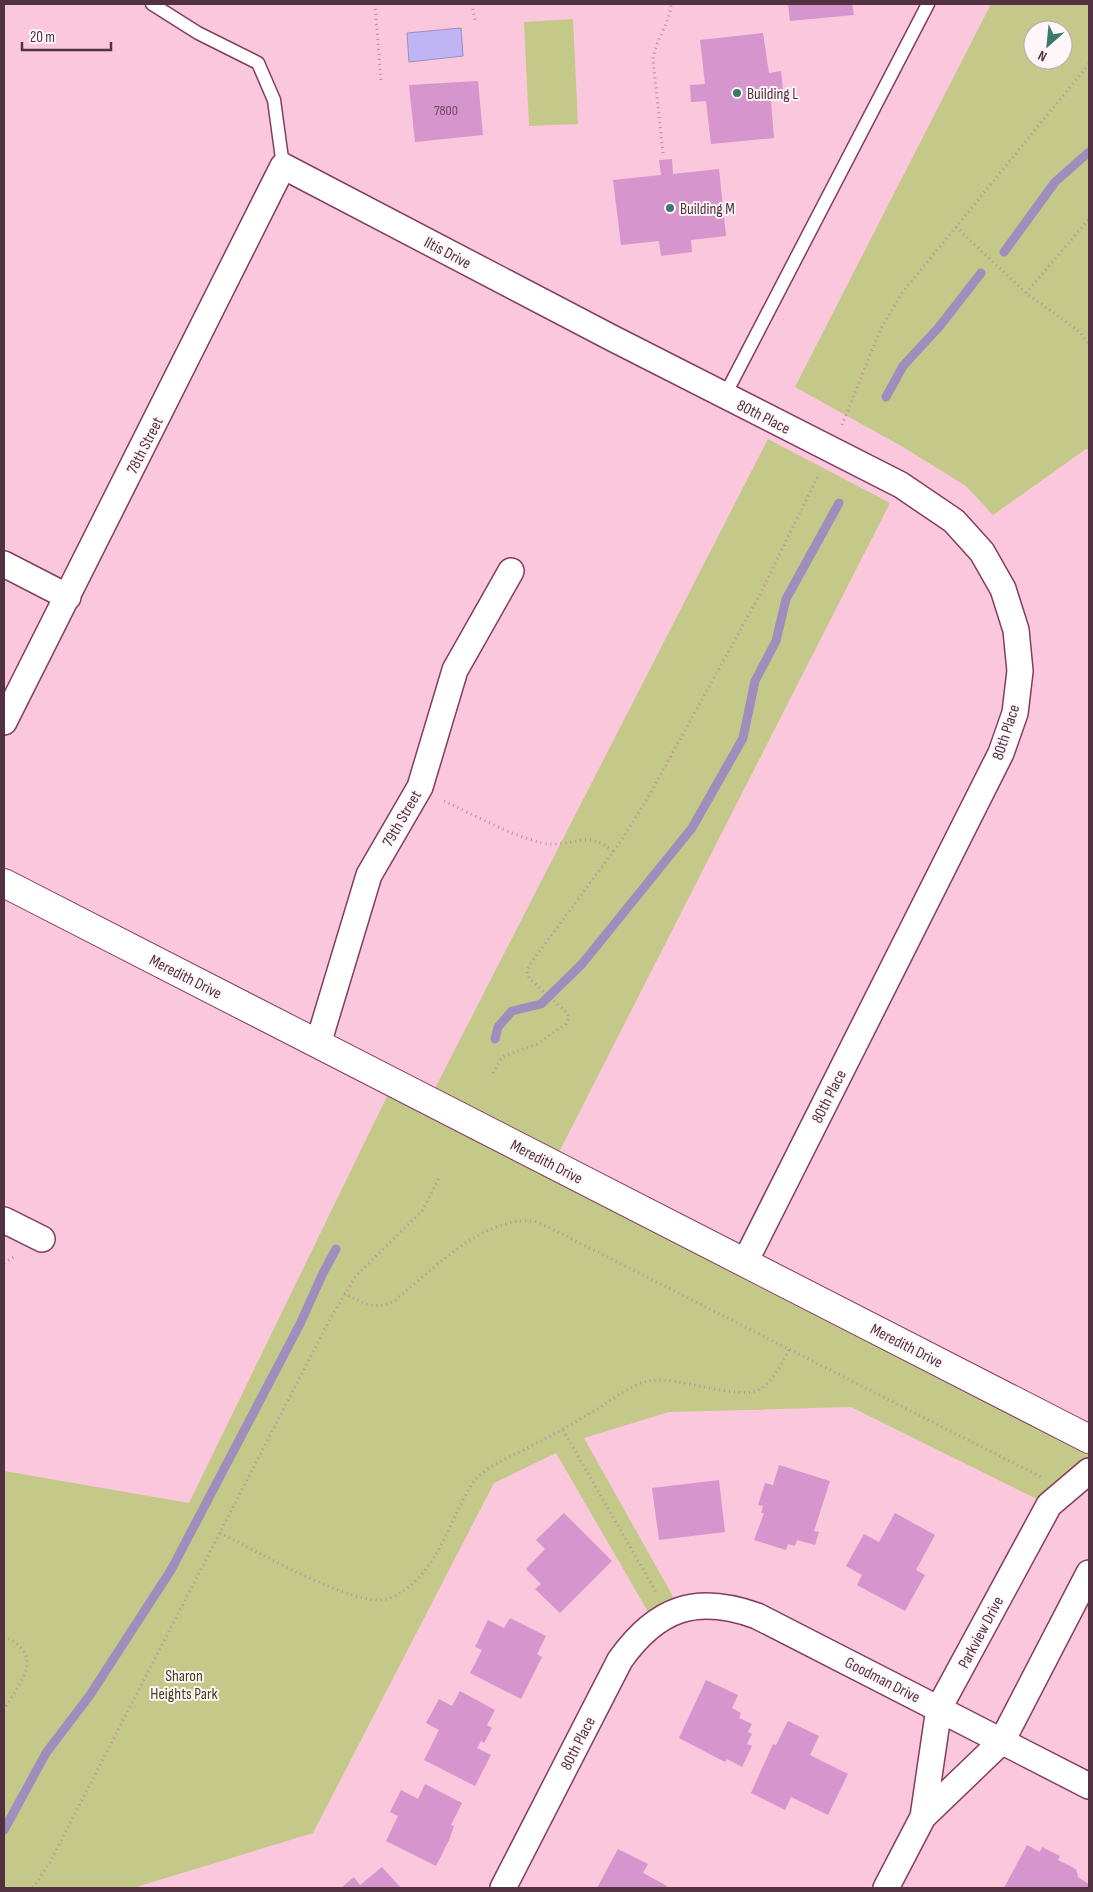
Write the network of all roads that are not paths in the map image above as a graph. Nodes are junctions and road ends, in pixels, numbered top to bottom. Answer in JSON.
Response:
{"nodes":[{"id":1,"x":152,"y":4,"type":"edge"},
{"id":2,"x":928,"y":4,"type":"edge"},
{"id":3,"x":283,"y":166,"type":"junction"},
{"id":4,"x":612,"y":338,"type":"joint"},
{"id":5,"x":724,"y":396,"type":"junction"},
{"id":6,"x":4,"y":564,"type":"edge"},
{"id":7,"x":511,"y":571,"type":"dead end"},
{"id":8,"x":68,"y":597,"type":"junction"},
{"id":9,"x":4,"y":722,"type":"edge"},
{"id":10,"x":4,"y":883,"type":"edge"},
{"id":11,"x":318,"y":1044,"type":"junction"},
{"id":12,"x":4,"y":1220,"type":"edge"},
{"id":13,"x":42,"y":1239,"type":"dead end"},
{"id":14,"x":745,"y":1262,"type":"junction"},
{"id":15,"x":1089,"y":1439,"type":"edge"},
{"id":16,"x":1089,"y":1471,"type":"edge"},
{"id":17,"x":1089,"y":1572,"type":"edge"},
{"id":18,"x":670,"y":1614,"type":"joint"},
{"id":19,"x":939,"y":1708,"type":"junction"},
{"id":20,"x":1002,"y":1741,"type":"junction"},
{"id":21,"x":1089,"y":1786,"type":"edge"},
{"id":22,"x":923,"y":1817,"type":"junction"},
{"id":23,"x":503,"y":1888,"type":"edge"},
{"id":24,"x":886,"y":1888,"type":"edge"}],
"edges":[{"from":1,"to":3,"type":"lane"},
{"from":2,"to":5,"type":"lane"},
{"from":3,"to":4,"type":"street","name":"Iltis Drive"},
{"from":3,"to":8,"type":"street","name":"78th Street"},
{"from":4,"to":5,"type":"street","name":"80th Place"},
{"from":5,"to":14,"type":"street","name":"80th Place"},
{"from":6,"to":8,"type":"street"},
{"from":7,"to":11,"type":"street","name":"79th Street"},
{"from":8,"to":9,"type":"street","name":"78th Street"},
{"from":10,"to":11,"type":"main road","name":"Meredith Drive"},
{"from":11,"to":14,"type":"main road","name":"Meredith Drive"},
{"from":12,"to":13,"type":"street"},
{"from":14,"to":15,"type":"main road","name":"Meredith Drive"},
{"from":16,"to":19,"type":"street","name":"Parkview Drive"},
{"from":17,"to":20,"type":"street","name":"Parkview Drive"},
{"from":18,"to":19,"type":"street","name":"Goodman Drive"},
{"from":18,"to":23,"type":"street","name":"80th Place"},
{"from":19,"to":20,"type":"street","name":"Goodman Drive"},
{"from":19,"to":22,"type":"street","name":"Parkview Drive"},
{"from":20,"to":21,"type":"street","name":"Goodman Drive"},
{"from":20,"to":22,"type":"street","name":"Parkview Drive"},
{"from":22,"to":24,"type":"street","name":"Parkview Drive"}]}
